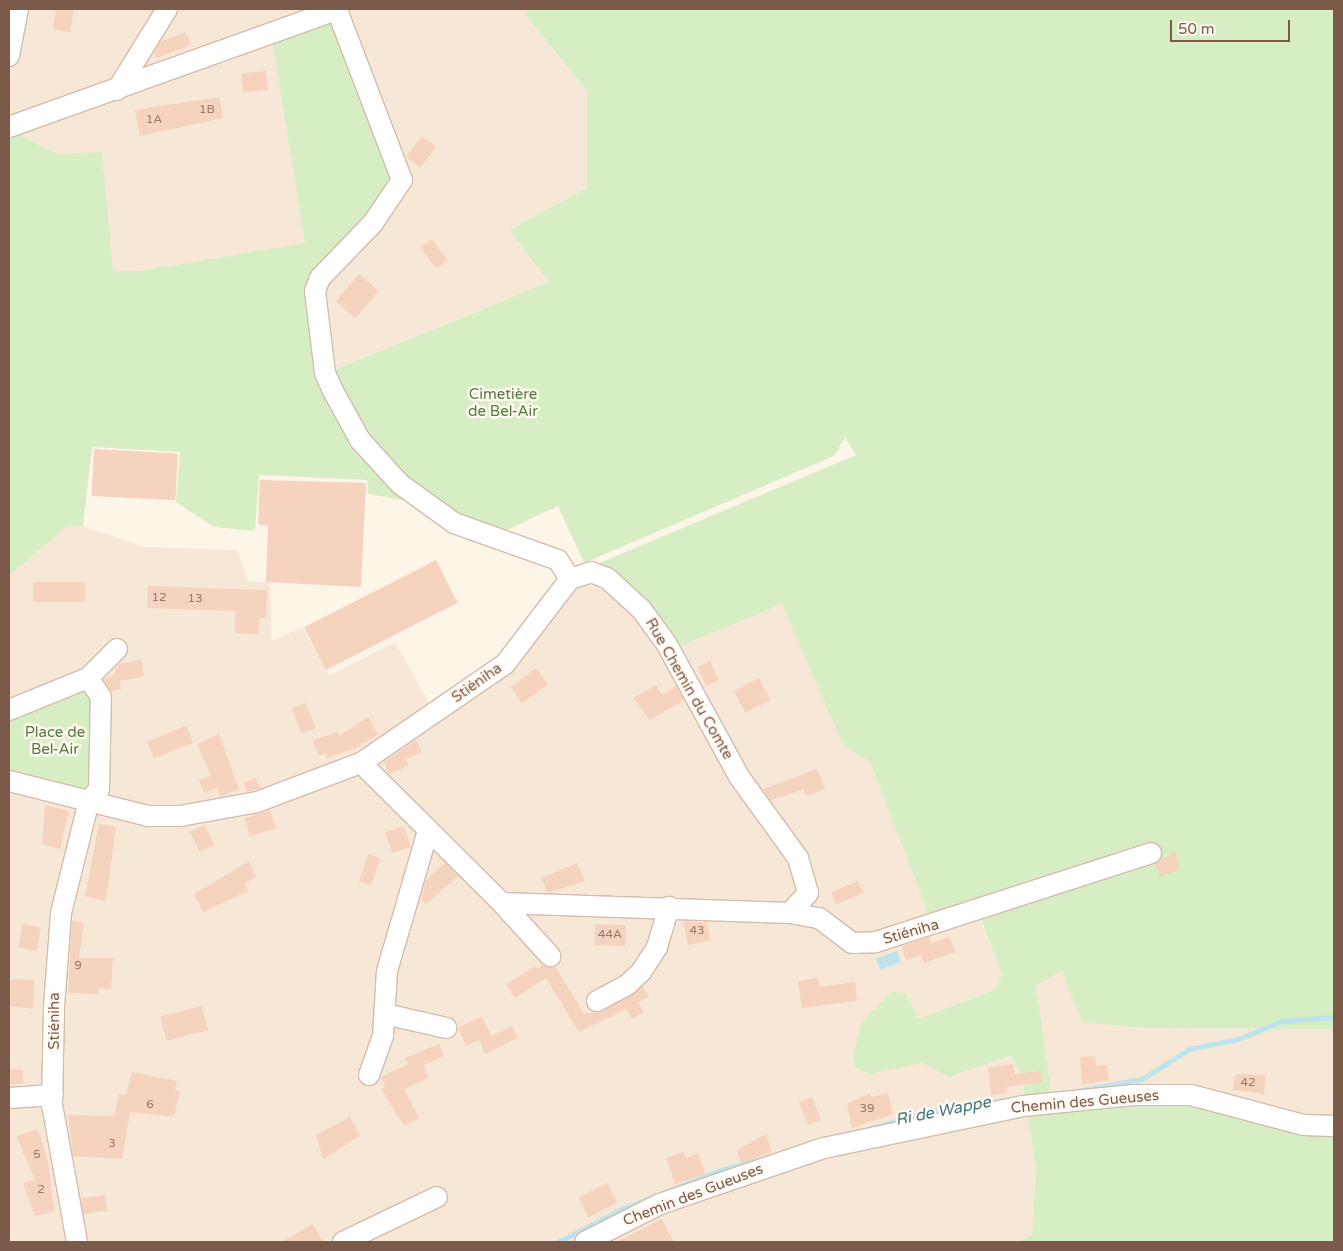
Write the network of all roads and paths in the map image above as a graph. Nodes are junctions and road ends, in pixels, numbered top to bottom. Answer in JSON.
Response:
{"nodes":[{"id":1,"x":18,"y":9,"type":"edge"},
{"id":2,"x":166,"y":9,"type":"edge"},
{"id":3,"x":331,"y":10,"type":"edge"},
{"id":4,"x":9,"y":56,"type":"edge"},
{"id":5,"x":117,"y":90,"type":"junction"},
{"id":6,"x":9,"y":128,"type":"edge"},
{"id":7,"x":570,"y":580,"type":"junction"},
{"id":8,"x":117,"y":650,"type":"dead end"},
{"id":9,"x":88,"y":678,"type":"junction"},
{"id":10,"x":9,"y":710,"type":"edge"},
{"id":11,"x":361,"y":763,"type":"junction"},
{"id":12,"x":9,"y":781,"type":"edge"},
{"id":13,"x":89,"y":801,"type":"junction"},
{"id":14,"x":428,"y":831,"type":"junction"},
{"id":15,"x":1151,"y":854,"type":"dead end"},
{"id":16,"x":502,"y":902,"type":"junction"},
{"id":17,"x":669,"y":907,"type":"junction"},
{"id":18,"x":790,"y":912,"type":"junction"},
{"id":19,"x":550,"y":956,"type":"dead end"},
{"id":20,"x":597,"y":1001,"type":"dead end"},
{"id":21,"x":385,"y":1014,"type":"junction"},
{"id":22,"x":446,"y":1028,"type":"dead end"},
{"id":23,"x":369,"y":1075,"type":"dead end"},
{"id":24,"x":52,"y":1095,"type":"junction"},
{"id":25,"x":9,"y":1098,"type":"edge"},
{"id":26,"x":1334,"y":1126,"type":"edge"},
{"id":27,"x":437,"y":1197,"type":"dead end"},
{"id":28,"x":77,"y":1242,"type":"edge"},
{"id":29,"x":343,"y":1242,"type":"edge"},
{"id":30,"x":585,"y":1242,"type":"edge"}],
"edges":[{"from":1,"to":4,"type":"street"},
{"from":2,"to":5,"type":"street"},
{"from":3,"to":5,"type":"street"},
{"from":3,"to":7,"type":"street"},
{"from":5,"to":6,"type":"street"},
{"from":7,"to":11,"type":"street","name":"Stiéniha"},
{"from":7,"to":18,"type":"street","name":"Rue Chemin du Comte"},
{"from":8,"to":9,"type":"street"},
{"from":9,"to":10,"type":"street"},
{"from":9,"to":13,"type":"street","name":"Stiéniha"},
{"from":11,"to":13,"type":"street","name":"Stiéniha"},
{"from":11,"to":14,"type":"street"},
{"from":12,"to":13,"type":"street","name":"Stiéniha"},
{"from":13,"to":24,"type":"street","name":"Stiéniha"},
{"from":14,"to":16,"type":"street"},
{"from":14,"to":21,"type":"street"},
{"from":15,"to":18,"type":"street","name":"Stiéniha"},
{"from":16,"to":17,"type":"street","name":"Stiéniha"},
{"from":16,"to":19,"type":"street"},
{"from":17,"to":18,"type":"street","name":"Stiéniha"},
{"from":17,"to":20,"type":"street"},
{"from":21,"to":22,"type":"street"},
{"from":21,"to":23,"type":"street"},
{"from":24,"to":25,"type":"street"},
{"from":24,"to":28,"type":"street","name":"Stiéniha"},
{"from":26,"to":30,"type":"street","name":"Chemin des Gueuses"},
{"from":27,"to":29,"type":"street"}]}
